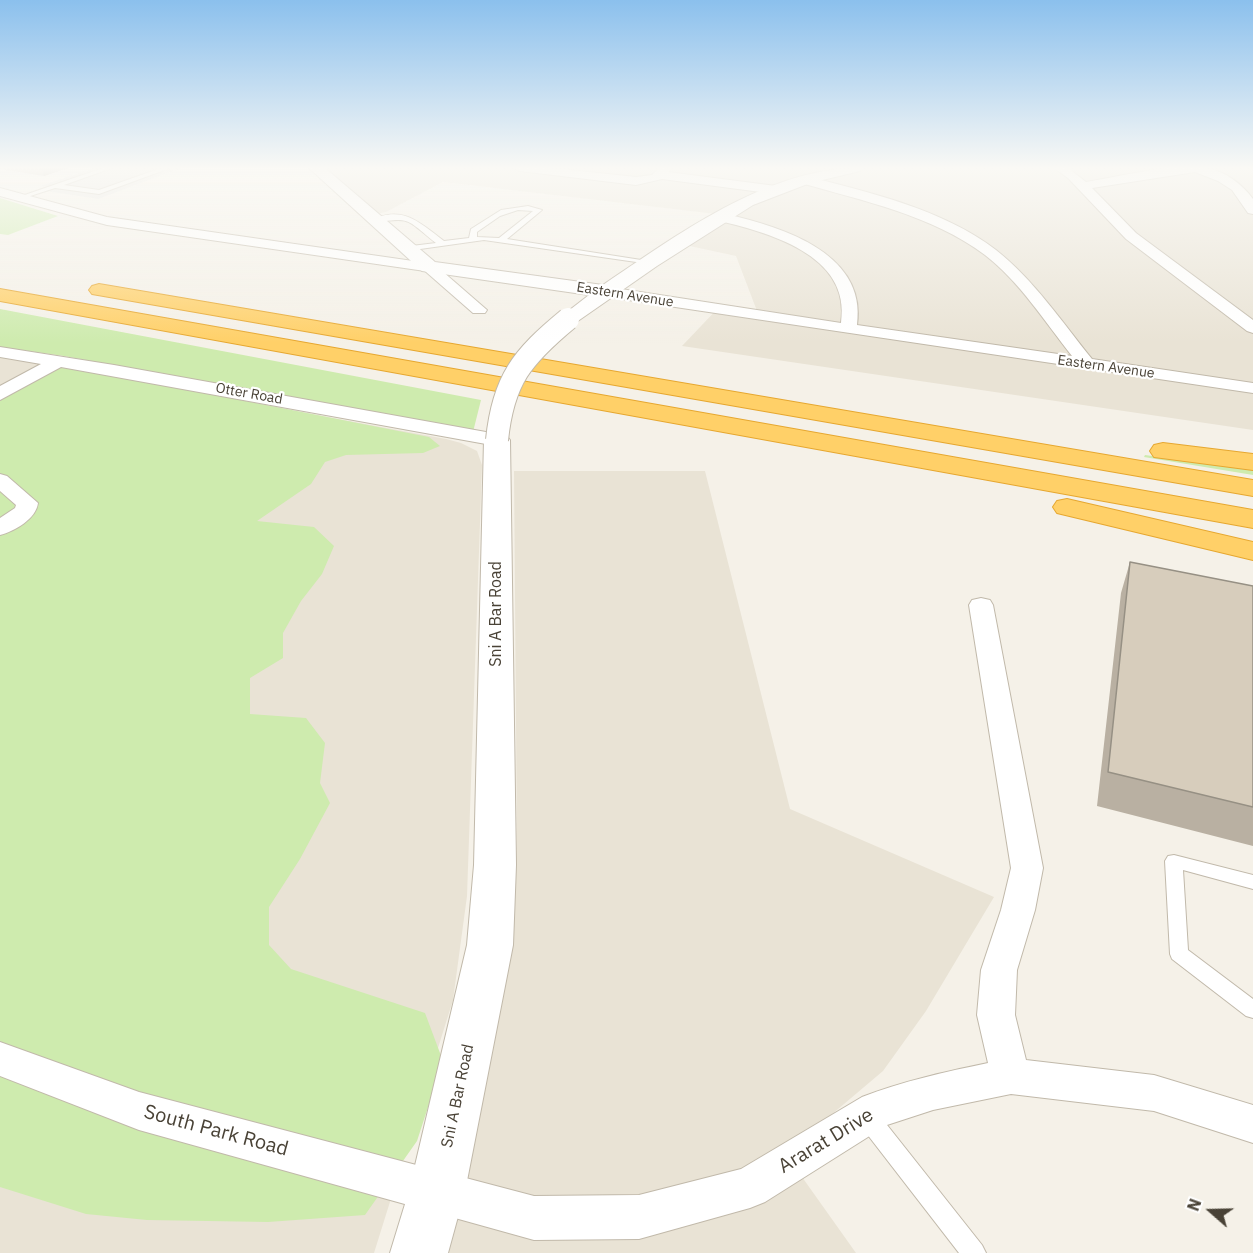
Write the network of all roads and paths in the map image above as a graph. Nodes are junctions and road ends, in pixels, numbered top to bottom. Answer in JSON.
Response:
{"nodes":[{"id":1,"x":144,"y":226,"type":"edge"},
{"id":2,"x":381,"y":226,"type":"edge"},
{"id":3,"x":420,"y":226,"type":"edge"},
{"id":4,"x":480,"y":226,"type":"edge"},
{"id":5,"x":518,"y":226,"type":"edge"},
{"id":6,"x":705,"y":226,"type":"edge"},
{"id":7,"x":760,"y":226,"type":"edge"},
{"id":8,"x":943,"y":226,"type":"edge"},
{"id":9,"x":1122,"y":226,"type":"edge"},
{"id":10,"x":473,"y":238,"type":"junction"},
{"id":11,"x":500,"y":241,"type":"junction"},
{"id":12,"x":441,"y":243,"type":"junction"},
{"id":13,"x":406,"y":249,"type":"junction"},
{"id":14,"x":650,"y":262,"type":"junction"},
{"id":15,"x":429,"y":267,"type":"junction"},
{"id":16,"x":81,"y":287,"type":"dead end"},
{"id":17,"x":608,"y":292,"type":"junction"},
{"id":18,"x":0,"y":296,"type":"edge"},
{"id":19,"x":479,"y":310,"type":"dead end"},
{"id":20,"x":1253,"y":328,"type":"edge"},
{"id":21,"x":848,"y":330,"type":"junction"},
{"id":22,"x":0,"y":352,"type":"edge"},
{"id":23,"x":58,"y":361,"type":"junction"},
{"id":24,"x":1087,"y":364,"type":"junction"},
{"id":25,"x":1253,"y":388,"type":"edge"},
{"id":26,"x":3,"y":396,"type":"edge"},
{"id":27,"x":884,"y":424,"type":"junction"},
{"id":28,"x":497,"y":440,"type":"junction"},
{"id":29,"x":886,"y":454,"type":"junction"},
{"id":30,"x":1253,"y":462,"type":"edge"},
{"id":31,"x":0,"y":480,"type":"edge"},
{"id":32,"x":1253,"y":488,"type":"edge"},
{"id":33,"x":1253,"y":519,"type":"edge"},
{"id":34,"x":0,"y":528,"type":"edge"},
{"id":35,"x":1253,"y":551,"type":"edge"},
{"id":36,"x":981,"y":604,"type":"dead end"},
{"id":37,"x":1253,"y":882,"type":"edge"},
{"id":38,"x":1253,"y":1010,"type":"edge"},
{"id":39,"x":0,"y":1059,"type":"edge"},
{"id":40,"x":1011,"y":1076,"type":"junction"},
{"id":41,"x":866,"y":1116,"type":"junction"},
{"id":42,"x":1253,"y":1124,"type":"edge"},
{"id":43,"x":437,"y":1191,"type":"junction"},
{"id":44,"x":419,"y":1253,"type":"edge"},
{"id":45,"x":974,"y":1253,"type":"edge"}],
"edges":[{"from":1,"to":15,"type":"street","name":"Eastern Avenue"},
{"from":2,"to":13,"type":"street"},
{"from":3,"to":12,"type":"lane"},
{"from":4,"to":10,"type":"lane"},
{"from":5,"to":11,"type":"lane"},
{"from":6,"to":14,"type":"street","name":"Sni A Bar Road"},
{"from":7,"to":21,"type":"street"},
{"from":8,"to":24,"type":"street"},
{"from":9,"to":20,"type":"street"},
{"from":10,"to":11,"type":"lane"},
{"from":10,"to":12,"type":"lane"},
{"from":11,"to":14,"type":"lane"},
{"from":12,"to":13,"type":"lane"},
{"from":13,"to":15,"type":"street"},
{"from":14,"to":17,"type":"street","name":"Sni A Bar Road"},
{"from":15,"to":17,"type":"street","name":"Eastern Avenue"},
{"from":15,"to":19,"type":"street"},
{"from":16,"to":27,"type":"highway"},
{"from":17,"to":21,"type":"street","name":"Eastern Avenue"},
{"from":17,"to":28,"type":"street","name":"Sni A Bar Road","bridge":true},
{"from":18,"to":29,"type":"highway"},
{"from":21,"to":24,"type":"street","name":"Eastern Avenue"},
{"from":22,"to":23,"type":"street","name":"Otter Road"},
{"from":23,"to":26,"type":"street"},
{"from":23,"to":28,"type":"street","name":"Otter Road"},
{"from":24,"to":25,"type":"street","name":"Eastern Avenue"},
{"from":27,"to":30,"type":"highway"},
{"from":27,"to":32,"type":"highway"},
{"from":28,"to":43,"type":"street","name":"Sni A Bar Road"},
{"from":29,"to":33,"type":"highway"},
{"from":29,"to":35,"type":"highway"},
{"from":31,"to":34,"type":"street"},
{"from":36,"to":40,"type":"street"},
{"from":37,"to":38,"type":"lane"},
{"from":39,"to":43,"type":"street","name":"South Park Road"},
{"from":40,"to":41,"type":"street","name":"Ararat Drive"},
{"from":40,"to":42,"type":"street","name":"Ararat Drive"},
{"from":41,"to":43,"type":"street","name":"Ararat Drive"},
{"from":41,"to":45,"type":"lane"},
{"from":43,"to":44,"type":"street","name":"Sni A Bar Road"}]}
